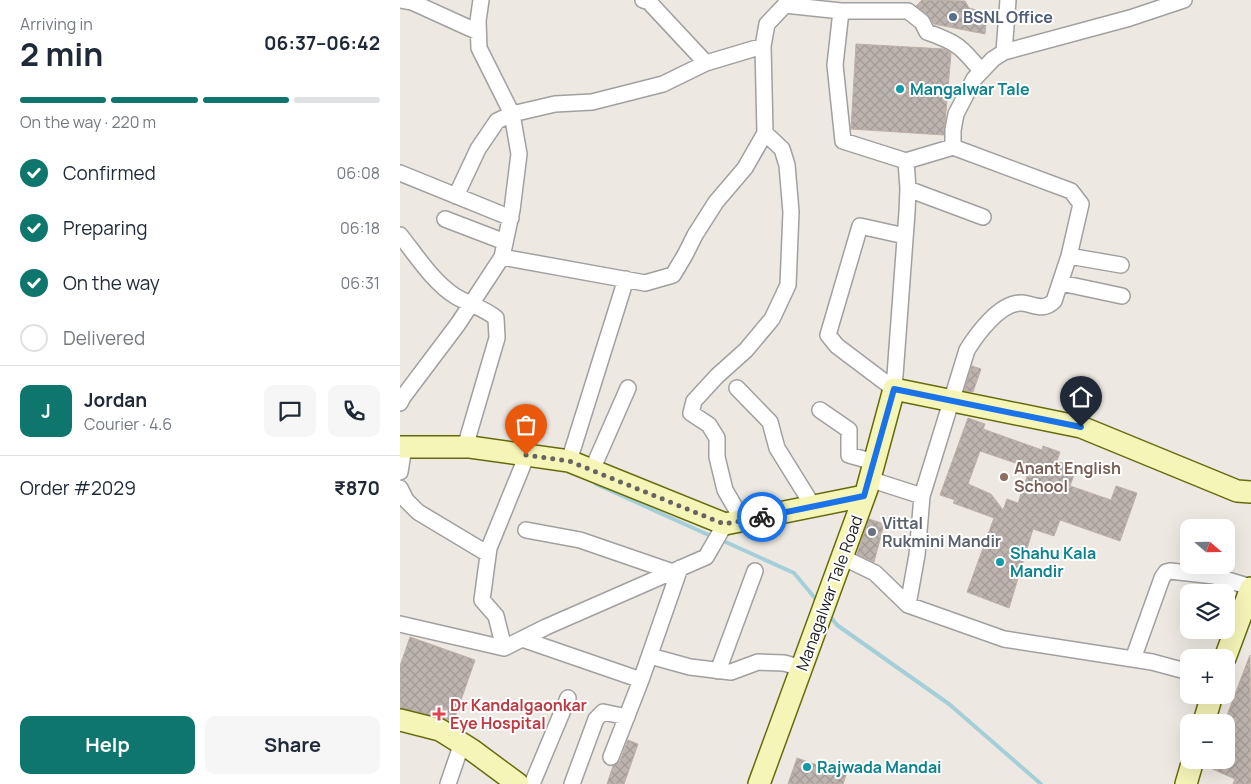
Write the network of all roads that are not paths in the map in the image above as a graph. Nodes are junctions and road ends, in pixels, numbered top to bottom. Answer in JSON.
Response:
{"nodes":[{"id":1,"x":400,"y":0,"type":"edge"},
{"id":2,"x":481,"y":0,"type":"edge"},
{"id":3,"x":643,"y":0,"type":"edge"},
{"id":4,"x":1008,"y":0,"type":"edge"},
{"id":5,"x":1178,"y":1,"type":"edge"},
{"id":6,"x":786,"y":2,"type":"edge"},
{"id":7,"x":911,"y":6,"type":"edge"},
{"id":8,"x":836,"y":11,"type":"junction"},
{"id":9,"x":478,"y":32,"type":"junction"},
{"id":10,"x":763,"y":46,"type":"junction"},
{"id":11,"x":1004,"y":52,"type":"junction"},
{"id":12,"x":706,"y":62,"type":"junction"},
{"id":13,"x":981,"y":71,"type":"junction"},
{"id":14,"x":512,"y":114,"type":"junction"},
{"id":15,"x":765,"y":133,"type":"junction"},
{"id":16,"x":953,"y":147,"type":"junction"},
{"id":17,"x":906,"y":161,"type":"junction"},
{"id":18,"x":400,"y":173,"type":"edge"},
{"id":19,"x":908,"y":188,"type":"junction"},
{"id":20,"x":456,"y":196,"type":"junction"},
{"id":21,"x":983,"y":217,"type":"dead end"},
{"id":22,"x":511,"y":218,"type":"junction"},
{"id":23,"x":445,"y":219,"type":"dead end"},
{"id":24,"x":400,"y":235,"type":"edge"},
{"id":25,"x":905,"y":236,"type":"junction"},
{"id":26,"x":505,"y":242,"type":"junction"},
{"id":27,"x":1069,"y":256,"type":"junction"},
{"id":28,"x":502,"y":257,"type":"junction"},
{"id":29,"x":1121,"y":265,"type":"dead end"},
{"id":30,"x":626,"y":279,"type":"junction"},
{"id":31,"x":1061,"y":283,"type":"junction"},
{"id":32,"x":1122,"y":296,"type":"dead end"},
{"id":33,"x":471,"y":304,"type":"junction"},
{"id":34,"x":628,"y":388,"type":"dead end"},
{"id":35,"x":737,"y":388,"type":"dead end"},
{"id":36,"x":894,"y":389,"type":"junction"},
{"id":37,"x":950,"y":400,"type":"junction"},
{"id":38,"x":400,"y":403,"type":"edge"},
{"id":39,"x":820,"y":410,"type":"dead end"},
{"id":40,"x":402,"y":447,"type":"edge"},
{"id":41,"x":465,"y":447,"type":"junction"},
{"id":42,"x":526,"y":455,"type":"junction"},
{"id":43,"x":569,"y":461,"type":"junction"},
{"id":44,"x":592,"y":470,"type":"junction"},
{"id":45,"x":400,"y":472,"type":"edge"},
{"id":46,"x":869,"y":479,"type":"junction"},
{"id":47,"x":400,"y":488,"type":"edge"},
{"id":48,"x":1251,"y":492,"type":"edge"},
{"id":49,"x":922,"y":496,"type":"junction"},
{"id":50,"x":813,"y":506,"type":"junction"},
{"id":51,"x":734,"y":522,"type":"junction"},
{"id":52,"x":526,"y":530,"type":"dead end"},
{"id":53,"x":488,"y":554,"type":"junction"},
{"id":54,"x":842,"y":557,"type":"junction"},
{"id":55,"x":676,"y":570,"type":"junction"},
{"id":56,"x":755,"y":571,"type":"dead end"},
{"id":57,"x":1251,"y":588,"type":"edge"},
{"id":58,"x":908,"y":605,"type":"junction"},
{"id":59,"x":400,"y":624,"type":"edge"},
{"id":60,"x":522,"y":639,"type":"junction"},
{"id":61,"x":504,"y":648,"type":"junction"},
{"id":62,"x":1228,"y":649,"type":"edge"},
{"id":63,"x":650,"y":656,"type":"junction"},
{"id":64,"x":1133,"y":659,"type":"junction"},
{"id":65,"x":802,"y":668,"type":"junction"},
{"id":66,"x":1180,"y":670,"type":"edge"},
{"id":67,"x":718,"y":671,"type":"junction"},
{"id":68,"x":642,"y":680,"type":"junction"},
{"id":69,"x":568,"y":698,"type":"dead end"},
{"id":70,"x":627,"y":717,"type":"junction"},
{"id":71,"x":400,"y":720,"type":"edge"},
{"id":72,"x":462,"y":743,"type":"junction"},
{"id":73,"x":611,"y":757,"type":"dead end"},
{"id":74,"x":1190,"y":769,"type":"edge"},
{"id":75,"x":448,"y":784,"type":"edge"},
{"id":76,"x":518,"y":784,"type":"edge"},
{"id":77,"x":532,"y":784,"type":"edge"},
{"id":78,"x":572,"y":784,"type":"edge"},
{"id":79,"x":759,"y":784,"type":"edge"},
{"id":80,"x":1186,"y":784,"type":"edge"}],
"edges":[{"from":1,"to":9,"type":"street"},
{"from":2,"to":9,"type":"street"},
{"from":3,"to":12,"type":"street"},
{"from":4,"to":11,"type":"street"},
{"from":5,"to":11,"type":"street"},
{"from":6,"to":8,"type":"street"},
{"from":6,"to":10,"type":"street"},
{"from":7,"to":8,"type":"street"},
{"from":7,"to":13,"type":"street"},
{"from":8,"to":17,"type":"street"},
{"from":9,"to":14,"type":"street"},
{"from":10,"to":12,"type":"street"},
{"from":10,"to":15,"type":"street"},
{"from":11,"to":13,"type":"street"},
{"from":12,"to":14,"type":"street"},
{"from":13,"to":16,"type":"street"},
{"from":14,"to":20,"type":"street"},
{"from":14,"to":22,"type":"street"},
{"from":15,"to":30,"type":"street"},
{"from":15,"to":51,"type":"street"},
{"from":16,"to":17,"type":"street"},
{"from":16,"to":27,"type":"street"},
{"from":17,"to":19,"type":"street","name":"Managalwar Tale Road"},
{"from":18,"to":20,"type":"street"},
{"from":19,"to":21,"type":"street"},
{"from":19,"to":25,"type":"street","name":"Managalwar Tale Road"},
{"from":20,"to":22,"type":"street"},
{"from":22,"to":26,"type":"street"},
{"from":23,"to":26,"type":"street"},
{"from":24,"to":33,"type":"street"},
{"from":25,"to":36,"type":"street","name":"Managalwar Tale Road"},
{"from":25,"to":36,"type":"street"},
{"from":26,"to":28,"type":"street"},
{"from":27,"to":29,"type":"street"},
{"from":27,"to":31,"type":"street"},
{"from":28,"to":30,"type":"street"},
{"from":28,"to":33,"type":"street"},
{"from":30,"to":43,"type":"street"},
{"from":31,"to":32,"type":"street"},
{"from":31,"to":37,"type":"street"},
{"from":33,"to":38,"type":"street"},
{"from":33,"to":41,"type":"street"},
{"from":34,"to":44,"type":"street"},
{"from":35,"to":50,"type":"street"},
{"from":36,"to":37,"type":"main road"},
{"from":36,"to":46,"type":"main road","name":"Managalwar Tale Road"},
{"from":37,"to":48,"type":"main road"},
{"from":37,"to":49,"type":"street"},
{"from":39,"to":46,"type":"street"},
{"from":40,"to":41,"type":"main road"},
{"from":40,"to":45,"type":"street"},
{"from":41,"to":42,"type":"main road"},
{"from":42,"to":43,"type":"main road"},
{"from":42,"to":53,"type":"street"},
{"from":43,"to":44,"type":"main road"},
{"from":44,"to":51,"type":"main road"},
{"from":46,"to":49,"type":"street"},
{"from":46,"to":50,"type":"main road"},
{"from":46,"to":54,"type":"main road","name":"Managalwar Tale Road"},
{"from":47,"to":53,"type":"street"},
{"from":49,"to":58,"type":"street"},
{"from":50,"to":51,"type":"main road"},
{"from":51,"to":55,"type":"street"},
{"from":52,"to":55,"type":"street"},
{"from":53,"to":61,"type":"street"},
{"from":54,"to":58,"type":"street"},
{"from":54,"to":65,"type":"main road","name":"Managalwar Tale Road"},
{"from":55,"to":60,"type":"street"},
{"from":55,"to":63,"type":"street"},
{"from":56,"to":67,"type":"street"},
{"from":57,"to":62,"type":"main road"},
{"from":57,"to":64,"type":"street"},
{"from":58,"to":64,"type":"street"},
{"from":59,"to":61,"type":"street"},
{"from":60,"to":61,"type":"street"},
{"from":60,"to":68,"type":"street"},
{"from":63,"to":67,"type":"street"},
{"from":63,"to":68,"type":"street"},
{"from":64,"to":66,"type":"street"},
{"from":65,"to":67,"type":"street"},
{"from":65,"to":79,"type":"main road","name":"Managalwar Tale Road"},
{"from":68,"to":70,"type":"street"},
{"from":69,"to":77,"type":"street"},
{"from":70,"to":73,"type":"street"},
{"from":70,"to":78,"type":"street"},
{"from":71,"to":72,"type":"main road"},
{"from":72,"to":75,"type":"street"},
{"from":72,"to":76,"type":"main road"},
{"from":74,"to":80,"type":"main road"}]}
